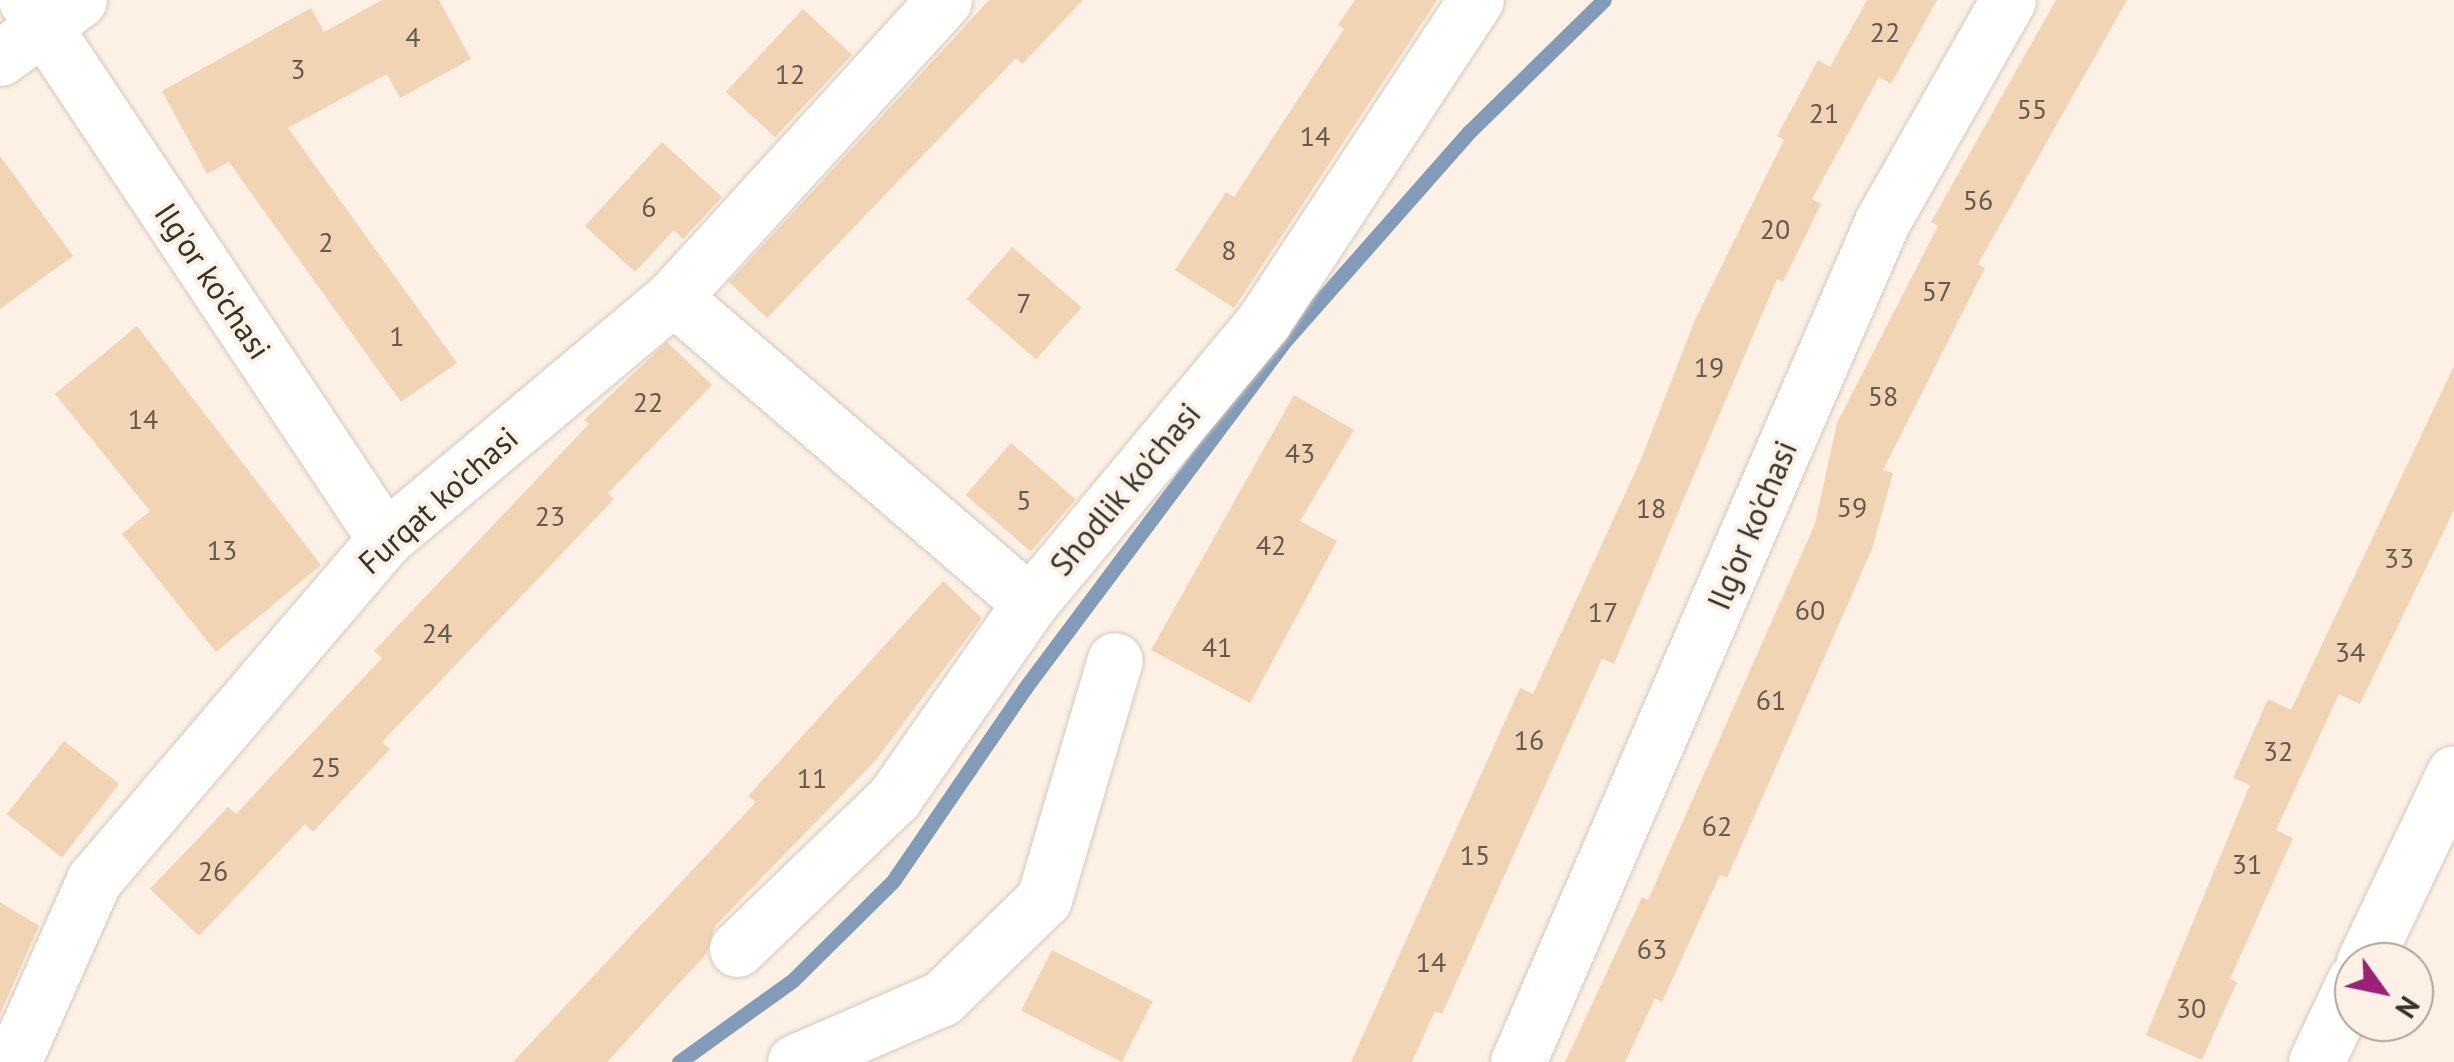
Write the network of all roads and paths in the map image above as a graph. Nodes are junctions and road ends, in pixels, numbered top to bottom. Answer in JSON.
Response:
{"nodes":[{"id":1,"x":944,"y":0,"type":"edge"},
{"id":2,"x":1476,"y":0,"type":"edge"},
{"id":3,"x":2008,"y":0,"type":"edge"},
{"id":4,"x":49,"y":8,"type":"edge"},
{"id":5,"x":0,"y":58,"type":"edge"},
{"id":6,"x":673,"y":296,"type":"junction"},
{"id":7,"x":385,"y":539,"type":"junction"},
{"id":8,"x":1030,"y":603,"type":"junction"},
{"id":9,"x":1114,"y":660,"type":"dead end"},
{"id":10,"x":2454,"y":773,"type":"edge"},
{"id":11,"x":2374,"y":942,"type":"edge"},
{"id":12,"x":737,"y":950,"type":"dead end"},
{"id":13,"x":2334,"y":1024,"type":"edge"},
{"id":14,"x":13,"y":1062,"type":"edge"},
{"id":15,"x":795,"y":1062,"type":"edge"},
{"id":16,"x":1518,"y":1062,"type":"edge"},
{"id":17,"x":2316,"y":1062,"type":"edge"}],
"edges":[{"from":1,"to":6,"type":"street","name":"Furqat ko'chasi"},
{"from":2,"to":8,"type":"street","name":"Shodlik ko'chasi"},
{"from":3,"to":16,"type":"street","name":"Ilg'or ko'chasi"},
{"from":4,"to":5,"type":"street","name":"Ilg'or ko'chasi"},
{"from":4,"to":7,"type":"street","name":"Ilg'or ko'chasi"},
{"from":6,"to":7,"type":"street","name":"Furqat ko'chasi"},
{"from":6,"to":8,"type":"street"},
{"from":7,"to":14,"type":"street","name":"Furqat ko'chasi"},
{"from":8,"to":12,"type":"street","name":"Shodlik ko'chasi"},
{"from":9,"to":15,"type":"street"},
{"from":10,"to":11,"type":"street"},
{"from":13,"to":17,"type":"street"}]}
